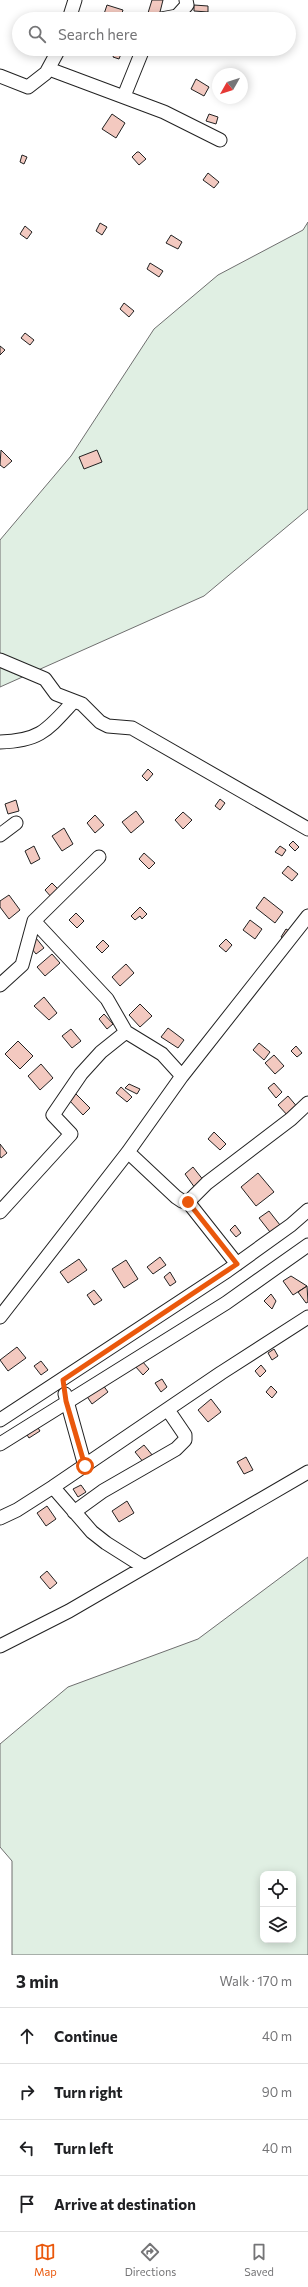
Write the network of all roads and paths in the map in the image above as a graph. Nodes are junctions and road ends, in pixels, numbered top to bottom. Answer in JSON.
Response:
{"nodes":[{"id":1,"x":75,"y":0,"type":"edge"},
{"id":2,"x":186,"y":0,"type":"edge"},
{"id":3,"x":71,"y":12,"type":"edge"},
{"id":4,"x":181,"y":12,"type":"edge"},
{"id":5,"x":56,"y":56,"type":"edge"},
{"id":6,"x":140,"y":56,"type":"edge"},
{"id":7,"x":49,"y":69,"type":"junction"},
{"id":8,"x":0,"y":76,"type":"edge"},
{"id":9,"x":124,"y":96,"type":"junction"},
{"id":10,"x":220,"y":140,"type":"dead end"},
{"id":11,"x":0,"y":660,"type":"edge"},
{"id":12,"x":74,"y":701,"type":"junction"},
{"id":13,"x":0,"y":742,"type":"edge"},
{"id":14,"x":16,"y":823,"type":"dead end"},
{"id":15,"x":308,"y":829,"type":"edge"},
{"id":16,"x":0,"y":835,"type":"edge"},
{"id":17,"x":100,"y":857,"type":"dead end"},
{"id":18,"x":308,"y":916,"type":"edge"},
{"id":19,"x":34,"y":921,"type":"junction"},
{"id":20,"x":0,"y":986,"type":"edge"},
{"id":21,"x":126,"y":1032,"type":"junction"},
{"id":22,"x":182,"y":1076,"type":"junction"},
{"id":23,"x":308,"y":1103,"type":"edge"},
{"id":24,"x":128,"y":1152,"type":"junction"},
{"id":25,"x":188,"y":1202,"type":"junction"},
{"id":26,"x":1,"y":1209,"type":"edge"},
{"id":27,"x":308,"y":1210,"type":"edge"},
{"id":28,"x":308,"y":1245,"type":"edge"},
{"id":29,"x":237,"y":1264,"type":"junction"},
{"id":30,"x":0,"y":1317,"type":"edge"},
{"id":31,"x":308,"y":1317,"type":"edge"},
{"id":32,"x":63,"y":1380,"type":"junction"},
{"id":33,"x":66,"y":1401,"type":"junction"},
{"id":34,"x":168,"y":1410,"type":"junction"},
{"id":35,"x":0,"y":1420,"type":"edge"},
{"id":36,"x":0,"y":1444,"type":"edge"},
{"id":37,"x":85,"y":1466,"type":"junction"},
{"id":38,"x":308,"y":1472,"type":"edge"},
{"id":39,"x":53,"y":1487,"type":"junction"},
{"id":40,"x":74,"y":1512,"type":"junction"},
{"id":41,"x":0,"y":1518,"type":"edge"},
{"id":42,"x":144,"y":1567,"type":"junction"},
{"id":43,"x":0,"y":1646,"type":"edge"}],
"edges":[{"from":1,"to":3,"type":"street"},
{"from":2,"to":4,"type":"street"},
{"from":5,"to":7,"type":"street"},
{"from":6,"to":9,"type":"street"},
{"from":7,"to":8,"type":"street"},
{"from":7,"to":9,"type":"street"},
{"from":9,"to":10,"type":"street"},
{"from":11,"to":12,"type":"street"},
{"from":12,"to":13,"type":"street"},
{"from":12,"to":15,"type":"street"},
{"from":14,"to":16,"type":"street"},
{"from":17,"to":19,"type":"street"},
{"from":18,"to":22,"type":"street"},
{"from":19,"to":20,"type":"street"},
{"from":19,"to":21,"type":"street"},
{"from":21,"to":22,"type":"street"},
{"from":21,"to":26,"type":"street"},
{"from":22,"to":24,"type":"street"},
{"from":23,"to":25,"type":"street"},
{"from":24,"to":25,"type":"street"},
{"from":24,"to":30,"type":"street"},
{"from":25,"to":29,"type":"street"},
{"from":27,"to":29,"type":"street"},
{"from":28,"to":33,"type":"street"},
{"from":29,"to":32,"type":"street"},
{"from":31,"to":34,"type":"street"},
{"from":32,"to":33,"type":"street"},
{"from":32,"to":35,"type":"street"},
{"from":33,"to":36,"type":"street"},
{"from":33,"to":37,"type":"street"},
{"from":34,"to":37,"type":"street"},
{"from":34,"to":40,"type":"street"},
{"from":37,"to":39,"type":"street"},
{"from":38,"to":42,"type":"street"},
{"from":39,"to":40,"type":"street"},
{"from":39,"to":41,"type":"street"},
{"from":40,"to":42,"type":"street"},
{"from":42,"to":43,"type":"street"}]}
